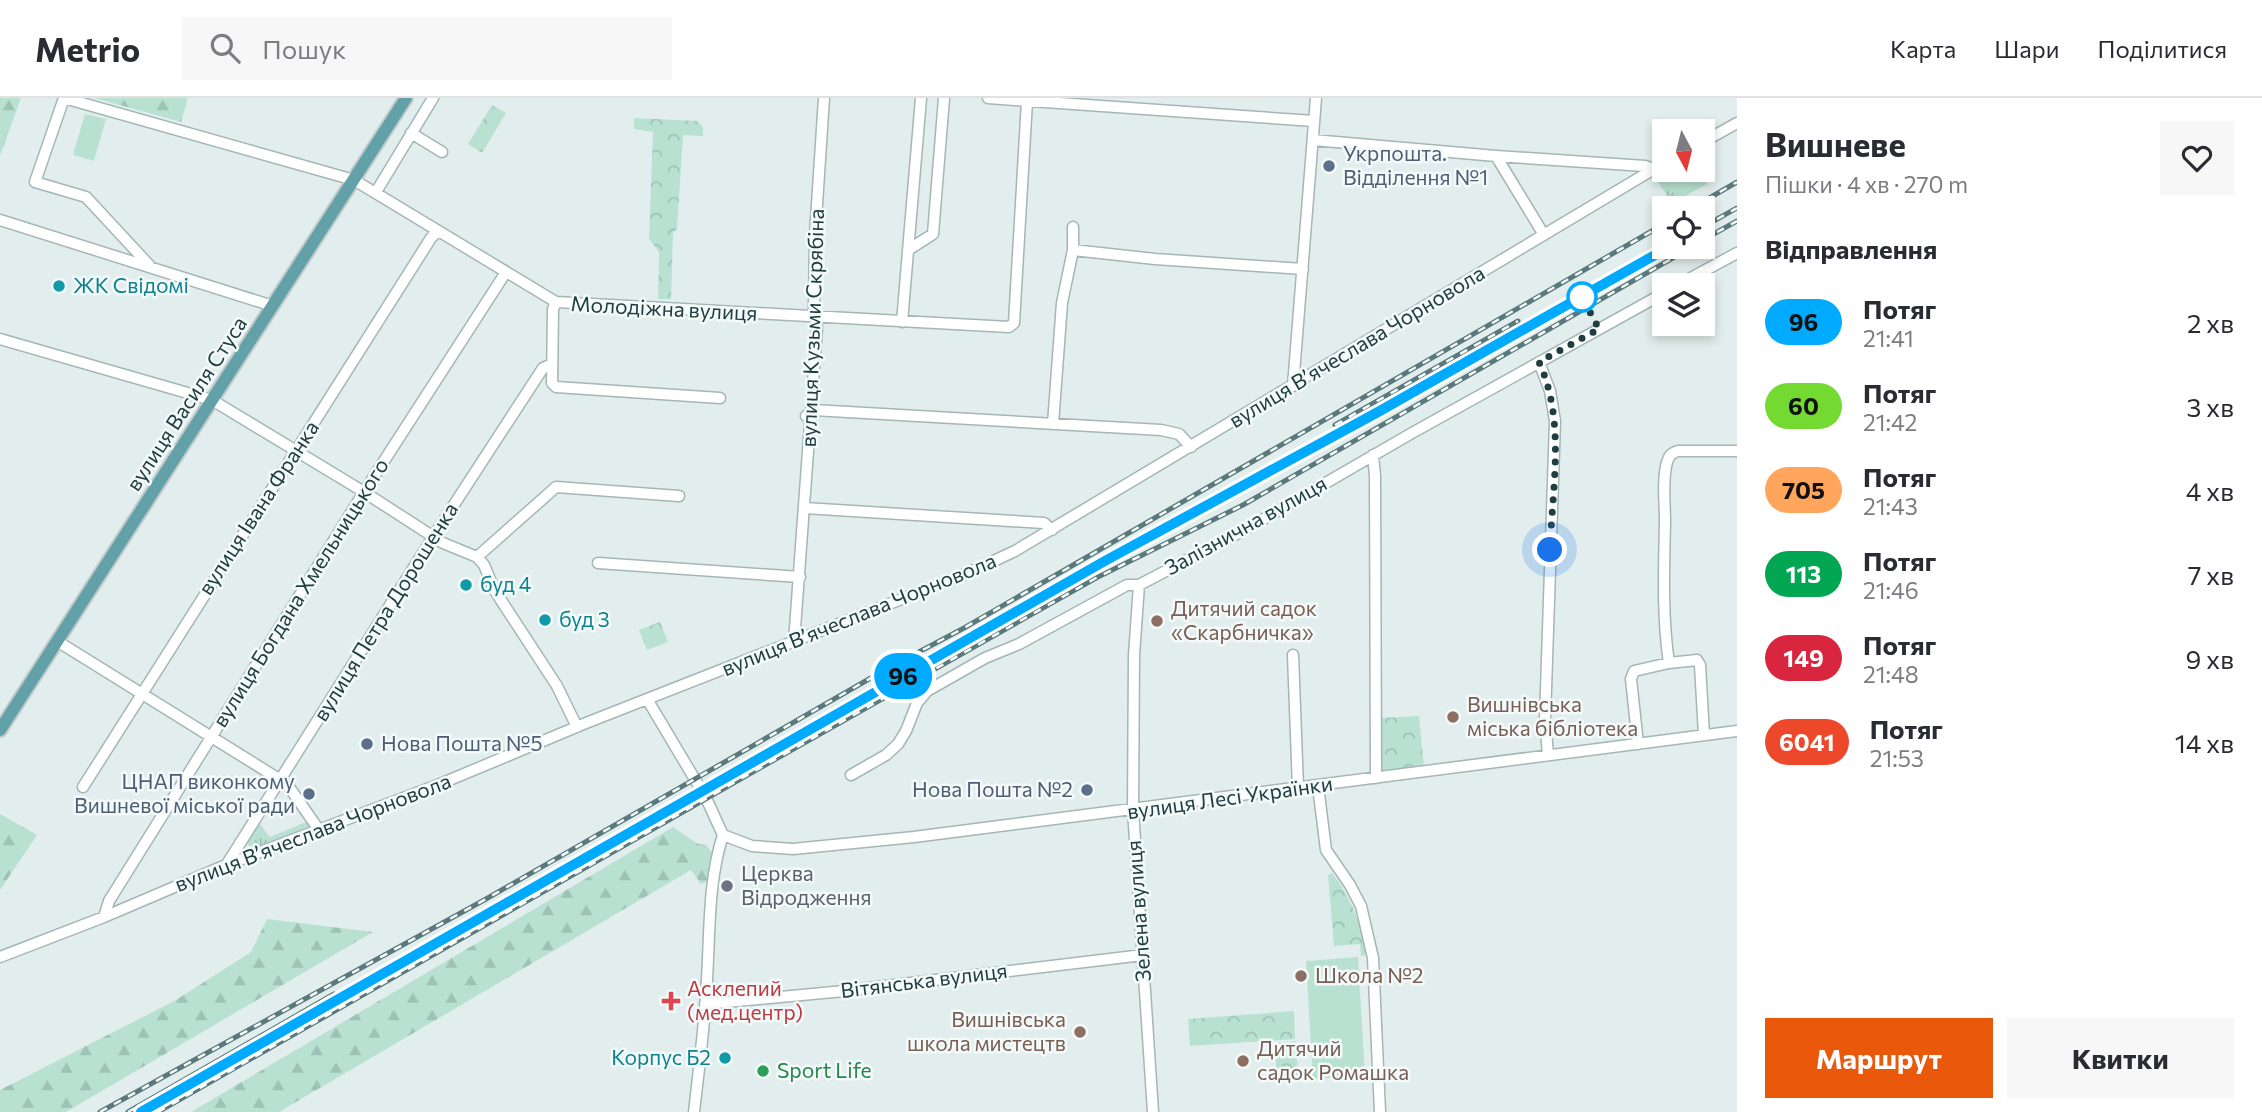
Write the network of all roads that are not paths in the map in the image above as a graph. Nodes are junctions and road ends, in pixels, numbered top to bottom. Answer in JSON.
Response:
{"nodes":[{"id":1,"x":64,"y":98,"type":"edge"},
{"id":2,"x":406,"y":98,"type":"edge"},
{"id":3,"x":433,"y":98,"type":"edge"},
{"id":4,"x":824,"y":98,"type":"edge"},
{"id":5,"x":921,"y":98,"type":"edge"},
{"id":6,"x":944,"y":98,"type":"edge"},
{"id":7,"x":988,"y":98,"type":"edge"},
{"id":8,"x":1316,"y":98,"type":"edge"},
{"id":9,"x":1027,"y":101,"type":"junction"},
{"id":10,"x":1314,"y":121,"type":"junction"},
{"id":11,"x":1737,"y":122,"type":"edge"},
{"id":12,"x":411,"y":133,"type":"junction"},
{"id":13,"x":1715,"y":135,"type":"edge"},
{"id":14,"x":1313,"y":140,"type":"junction"},
{"id":15,"x":442,"y":152,"type":"dead end"},
{"id":16,"x":1496,"y":156,"type":"junction"},
{"id":17,"x":1652,"y":168,"type":"edge"},
{"id":18,"x":1652,"y":170,"type":"edge"},
{"id":19,"x":354,"y":180,"type":"junction"},
{"id":20,"x":376,"y":192,"type":"junction"},
{"id":21,"x":0,"y":220,"type":"edge"},
{"id":22,"x":1073,"y":227,"type":"dead end"},
{"id":23,"x":438,"y":231,"type":"junction"},
{"id":24,"x":1544,"y":236,"type":"junction"},
{"id":25,"x":908,"y":250,"type":"junction"},
{"id":26,"x":1073,"y":250,"type":"junction"},
{"id":27,"x":1737,"y":253,"type":"edge"},
{"id":28,"x":152,"y":268,"type":"junction"},
{"id":29,"x":1303,"y":269,"type":"junction"},
{"id":30,"x":506,"y":272,"type":"junction"},
{"id":31,"x":1700,"y":273,"type":"edge"},
{"id":32,"x":1652,"y":300,"type":"edge"},
{"id":33,"x":556,"y":302,"type":"junction"},
{"id":34,"x":273,"y":306,"type":"junction"},
{"id":35,"x":815,"y":318,"type":"junction"},
{"id":36,"x":901,"y":322,"type":"junction"},
{"id":37,"x":0,"y":339,"type":"edge"},
{"id":38,"x":1539,"y":362,"type":"junction"},
{"id":39,"x":552,"y":363,"type":"junction"},
{"id":40,"x":1293,"y":386,"type":"junction"},
{"id":41,"x":720,"y":398,"type":"dead end"},
{"id":42,"x":212,"y":400,"type":"junction"},
{"id":43,"x":809,"y":413,"type":"junction"},
{"id":44,"x":1053,"y":424,"type":"junction"},
{"id":45,"x":1191,"y":447,"type":"junction"},
{"id":46,"x":297,"y":450,"type":"junction"},
{"id":47,"x":1737,"y":451,"type":"edge"},
{"id":48,"x":1373,"y":455,"type":"junction"},
{"id":49,"x":364,"y":492,"type":"junction"},
{"id":50,"x":679,"y":496,"type":"dead end"},
{"id":51,"x":805,"y":509,"type":"junction"},
{"id":52,"x":1052,"y":530,"type":"junction"},
{"id":53,"x":433,"y":537,"type":"junction"},
{"id":54,"x":477,"y":556,"type":"junction"},
{"id":55,"x":598,"y":563,"type":"dead end"},
{"id":56,"x":800,"y":577,"type":"junction"},
{"id":57,"x":1139,"y":585,"type":"junction"},
{"id":58,"x":57,"y":641,"type":"junction"},
{"id":59,"x":794,"y":642,"type":"junction"},
{"id":60,"x":1293,"y":655,"type":"dead end"},
{"id":61,"x":1669,"y":663,"type":"junction"},
{"id":62,"x":141,"y":692,"type":"junction"},
{"id":63,"x":647,"y":699,"type":"junction"},
{"id":64,"x":577,"y":727,"type":"junction"},
{"id":65,"x":0,"y":730,"type":"edge"},
{"id":66,"x":1737,"y":732,"type":"edge"},
{"id":67,"x":1704,"y":735,"type":"junction"},
{"id":68,"x":211,"y":736,"type":"junction"},
{"id":69,"x":1638,"y":744,"type":"junction"},
{"id":70,"x":1548,"y":755,"type":"junction"},
{"id":71,"x":850,"y":775,"type":"dead end"},
{"id":72,"x":1376,"y":778,"type":"junction"},
{"id":73,"x":280,"y":779,"type":"junction"},
{"id":74,"x":83,"y":786,"type":"dead end"},
{"id":75,"x":1318,"y":786,"type":"junction"},
{"id":76,"x":1298,"y":788,"type":"junction"},
{"id":77,"x":1133,"y":810,"type":"junction"},
{"id":78,"x":319,"y":830,"type":"junction"},
{"id":79,"x":723,"y":835,"type":"junction"},
{"id":80,"x":226,"y":865,"type":"junction"},
{"id":81,"x":104,"y":917,"type":"junction"},
{"id":82,"x":1143,"y":955,"type":"junction"},
{"id":83,"x":0,"y":957,"type":"edge"},
{"id":84,"x":705,"y":1004,"type":"junction"},
{"id":85,"x":694,"y":1112,"type":"edge"},
{"id":86,"x":1153,"y":1112,"type":"edge"},
{"id":87,"x":1380,"y":1112,"type":"edge"}],
"edges":[{"from":1,"to":19,"type":"street","name":"Молодіжна вулиця"},
{"from":1,"to":28,"type":"street"},
{"from":2,"to":19,"type":"main road","name":"вулиця Василя Стуса"},
{"from":3,"to":12,"type":"street"},
{"from":4,"to":35,"type":"street","name":"вулиця Кузьми Скрябіна"},
{"from":5,"to":25,"type":"street"},
{"from":6,"to":25,"type":"street"},
{"from":7,"to":9,"type":"street"},
{"from":8,"to":10,"type":"street"},
{"from":9,"to":10,"type":"street"},
{"from":9,"to":36,"type":"street","name":"Молодіжна вулиця"},
{"from":10,"to":14,"type":"street"},
{"from":11,"to":13,"type":"street"},
{"from":12,"to":15,"type":"street"},
{"from":12,"to":20,"type":"street"},
{"from":14,"to":16,"type":"street"},
{"from":14,"to":29,"type":"street"},
{"from":16,"to":17,"type":"street"},
{"from":16,"to":24,"type":"street"},
{"from":18,"to":24,"type":"street","name":"вулиця Вʼячеслава Чорновола"},
{"from":19,"to":20,"type":"street","name":"Молодіжна вулиця"},
{"from":19,"to":34,"type":"main road","name":"вулиця Василя Стуса"},
{"from":20,"to":23,"type":"street","name":"Молодіжна вулиця"},
{"from":21,"to":28,"type":"street"},
{"from":22,"to":26,"type":"street"},
{"from":23,"to":30,"type":"street","name":"Молодіжна вулиця"},
{"from":23,"to":46,"type":"street","name":"вулиця Івана Франка"},
{"from":24,"to":40,"type":"street","name":"вулиця Вʼячеслава Чорновола"},
{"from":25,"to":36,"type":"street"},
{"from":26,"to":29,"type":"street"},
{"from":26,"to":44,"type":"street"},
{"from":27,"to":31,"type":"street"},
{"from":28,"to":34,"type":"street"},
{"from":29,"to":40,"type":"street"},
{"from":30,"to":33,"type":"street","name":"Молодіжна вулиця"},
{"from":30,"to":49,"type":"street","name":"вулиця Богдана Хмельницького"},
{"from":32,"to":38,"type":"street","name":"Залізнична вулиця"},
{"from":33,"to":35,"type":"street","name":"Молодіжна вулиця"},
{"from":33,"to":39,"type":"street"},
{"from":34,"to":42,"type":"main road","name":"вулиця Василя Стуса"},
{"from":35,"to":36,"type":"street","name":"Молодіжна вулиця"},
{"from":35,"to":43,"type":"street","name":"вулиця Кузьми Скрябіна"},
{"from":37,"to":42,"type":"street"},
{"from":38,"to":48,"type":"street","name":"Залізнична вулиця"},
{"from":38,"to":70,"type":"street"},
{"from":39,"to":41,"type":"street"},
{"from":39,"to":53,"type":"street","name":"вулиця Петра Дорошенка"},
{"from":40,"to":45,"type":"street","name":"вулиця Вʼячеслава Чорновола"},
{"from":42,"to":46,"type":"street"},
{"from":42,"to":58,"type":"main road","name":"вулиця Василя Стуса"},
{"from":43,"to":44,"type":"street"},
{"from":43,"to":51,"type":"street","name":"вулиця Кузьми Скрябіна"},
{"from":44,"to":45,"type":"street"},
{"from":45,"to":52,"type":"street","name":"вулиця Вʼячеслава Чорновола"},
{"from":46,"to":49,"type":"street"},
{"from":46,"to":62,"type":"street","name":"вулиця Івана Франка"},
{"from":47,"to":61,"type":"street"},
{"from":48,"to":57,"type":"street","name":"Залізнична вулиця"},
{"from":48,"to":72,"type":"street"},
{"from":49,"to":53,"type":"street"},
{"from":49,"to":68,"type":"street","name":"вулиця Богдана Хмельницького"},
{"from":50,"to":54,"type":"street"},
{"from":51,"to":52,"type":"street"},
{"from":51,"to":56,"type":"street","name":"вулиця Кузьми Скрябіна"},
{"from":52,"to":59,"type":"street","name":"вулиця Вʼячеслава Чорновола"},
{"from":53,"to":54,"type":"street"},
{"from":53,"to":73,"type":"street","name":"вулиця Петра Дорошенка"},
{"from":54,"to":64,"type":"street"},
{"from":55,"to":56,"type":"street"},
{"from":56,"to":59,"type":"street","name":"вулиця Кузьми Скрябіна"},
{"from":57,"to":71,"type":"street","name":"Залізнична вулиця"},
{"from":57,"to":77,"type":"street","name":"Зелена вулиця"},
{"from":58,"to":62,"type":"street"},
{"from":58,"to":65,"type":"main road","name":"вулиця Василя Стуса"},
{"from":59,"to":63,"type":"street","name":"вулиця Вʼячеслава Чорновола"},
{"from":60,"to":76,"type":"street"},
{"from":61,"to":67,"type":"street"},
{"from":61,"to":69,"type":"street"},
{"from":62,"to":68,"type":"street"},
{"from":62,"to":74,"type":"street","name":"вулиця Івана Франка"},
{"from":63,"to":64,"type":"street","name":"вулиця Вʼячеслава Чорновола"},
{"from":63,"to":79,"type":"street"},
{"from":64,"to":78,"type":"street","name":"вулиця Вʼячеслава Чорновола"},
{"from":66,"to":67,"type":"street","name":"вулиця Лесі Українки"},
{"from":67,"to":69,"type":"street","name":"вулиця Лесі Українки"},
{"from":68,"to":73,"type":"street"},
{"from":68,"to":81,"type":"street","name":"вулиця Богдана Хмельницького"},
{"from":69,"to":70,"type":"street","name":"вулиця Лесі Українки"},
{"from":70,"to":72,"type":"street","name":"вулиця Лесі Українки"},
{"from":72,"to":75,"type":"street","name":"вулиця Лесі Українки"},
{"from":73,"to":78,"type":"street"},
{"from":73,"to":80,"type":"street","name":"вулиця Петра Дорошенка"},
{"from":75,"to":76,"type":"street","name":"вулиця Лесі Українки"},
{"from":75,"to":87,"type":"street"},
{"from":76,"to":77,"type":"street","name":"вулиця Лесі Українки"},
{"from":77,"to":79,"type":"street","name":"вулиця Лесі Українки"},
{"from":77,"to":82,"type":"street","name":"Зелена вулиця"},
{"from":78,"to":80,"type":"street","name":"вулиця Вʼячеслава Чорновола"},
{"from":79,"to":84,"type":"street"},
{"from":80,"to":81,"type":"street","name":"вулиця Вʼячеслава Чорновола"},
{"from":81,"to":83,"type":"street","name":"вулиця Вʼячеслава Чорновола"},
{"from":82,"to":84,"type":"street","name":"Вітянська вулиця"},
{"from":82,"to":86,"type":"street","name":"Зелена вулиця"},
{"from":84,"to":85,"type":"street"}]}
